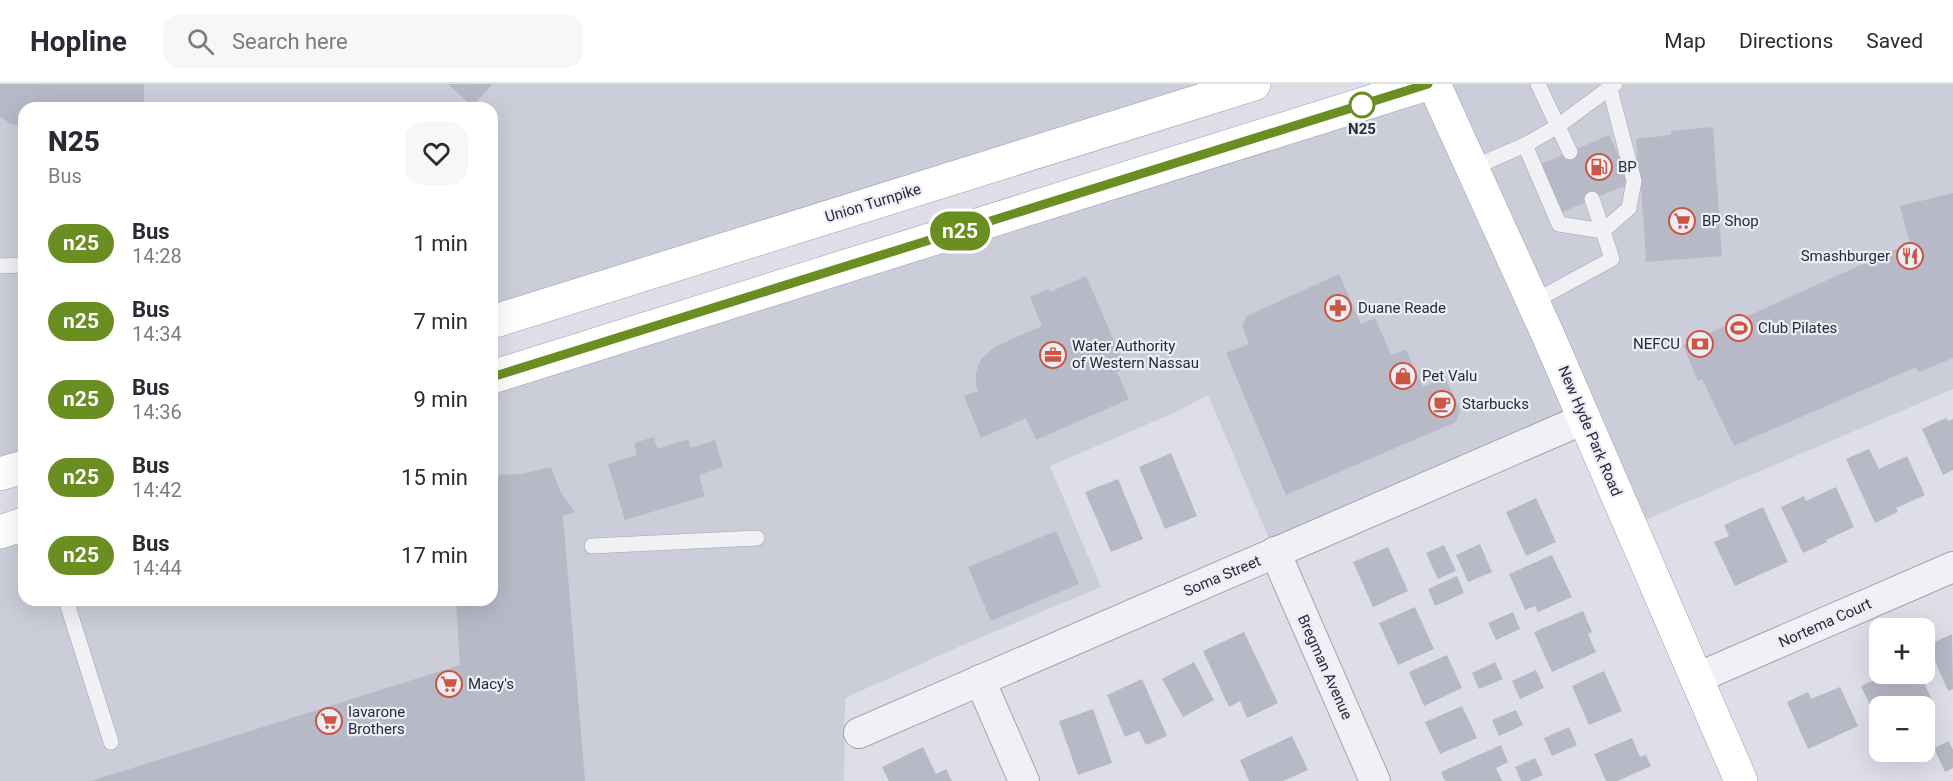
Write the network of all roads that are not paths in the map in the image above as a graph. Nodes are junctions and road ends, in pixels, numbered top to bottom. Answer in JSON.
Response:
{"nodes":[{"id":1,"x":1254,"y":84,"type":"edge"},
{"id":2,"x":1428,"y":84,"type":"edge"},
{"id":3,"x":1434,"y":84,"type":"edge"},
{"id":4,"x":1538,"y":84,"type":"edge"},
{"id":5,"x":1612,"y":86,"type":"edge"},
{"id":6,"x":1558,"y":126,"type":"junction"},
{"id":7,"x":1525,"y":145,"type":"junction"},
{"id":8,"x":1570,"y":152,"type":"dead end"},
{"id":9,"x":1472,"y":168,"type":"junction"},
{"id":10,"x":1592,"y":200,"type":"dead end"},
{"id":11,"x":1603,"y":231,"type":"junction"},
{"id":12,"x":18,"y":265,"type":"edge"},
{"id":13,"x":0,"y":266,"type":"edge"},
{"id":14,"x":1533,"y":302,"type":"junction"},
{"id":15,"x":498,"y":320,"type":"edge"},
{"id":16,"x":498,"y":375,"type":"edge"},
{"id":17,"x":1584,"y":419,"type":"junction"},
{"id":18,"x":18,"y":469,"type":"edge"},
{"id":19,"x":0,"y":474,"type":"edge"},
{"id":20,"x":18,"y":526,"type":"edge"},
{"id":21,"x":0,"y":532,"type":"edge"},
{"id":22,"x":757,"y":538,"type":"dead end"},
{"id":23,"x":592,"y":546,"type":"dead end"},
{"id":24,"x":1275,"y":552,"type":"junction"},
{"id":25,"x":1953,"y":567,"type":"edge"},
{"id":26,"x":68,"y":606,"type":"edge"},
{"id":27,"x":1697,"y":678,"type":"junction"},
{"id":28,"x":980,"y":680,"type":"junction"},
{"id":29,"x":860,"y":733,"type":"dead end"},
{"id":30,"x":111,"y":742,"type":"dead end"},
{"id":31,"x":1024,"y":781,"type":"edge"},
{"id":32,"x":1375,"y":781,"type":"edge"},
{"id":33,"x":1741,"y":781,"type":"edge"}],
"edges":[{"from":1,"to":15,"type":"main road","name":"Union Turnpike"},
{"from":2,"to":16,"type":"main road"},
{"from":3,"to":9,"type":"main road","name":"New Hyde Park Road"},
{"from":4,"to":6,"type":"lane"},
{"from":5,"to":6,"type":"lane"},
{"from":5,"to":11,"type":"lane"},
{"from":6,"to":7,"type":"lane"},
{"from":6,"to":8,"type":"lane"},
{"from":7,"to":9,"type":"lane"},
{"from":7,"to":11,"type":"lane"},
{"from":9,"to":14,"type":"main road","name":"New Hyde Park Road"},
{"from":10,"to":11,"type":"lane"},
{"from":11,"to":14,"type":"lane"},
{"from":12,"to":13,"type":"lane"},
{"from":14,"to":17,"type":"main road","name":"New Hyde Park Road"},
{"from":17,"to":24,"type":"street","name":"Soma Street"},
{"from":17,"to":27,"type":"main road","name":"New Hyde Park Road"},
{"from":18,"to":19,"type":"main road"},
{"from":20,"to":21,"type":"main road"},
{"from":22,"to":23,"type":"lane"},
{"from":24,"to":28,"type":"street","name":"Soma Street"},
{"from":24,"to":32,"type":"street","name":"Bregman Avenue"},
{"from":25,"to":27,"type":"street","name":"Nortema Court"},
{"from":26,"to":30,"type":"lane"},
{"from":27,"to":33,"type":"main road","name":"New Hyde Park Road"},
{"from":28,"to":29,"type":"street","name":"Soma Street"},
{"from":28,"to":31,"type":"street"}]}
